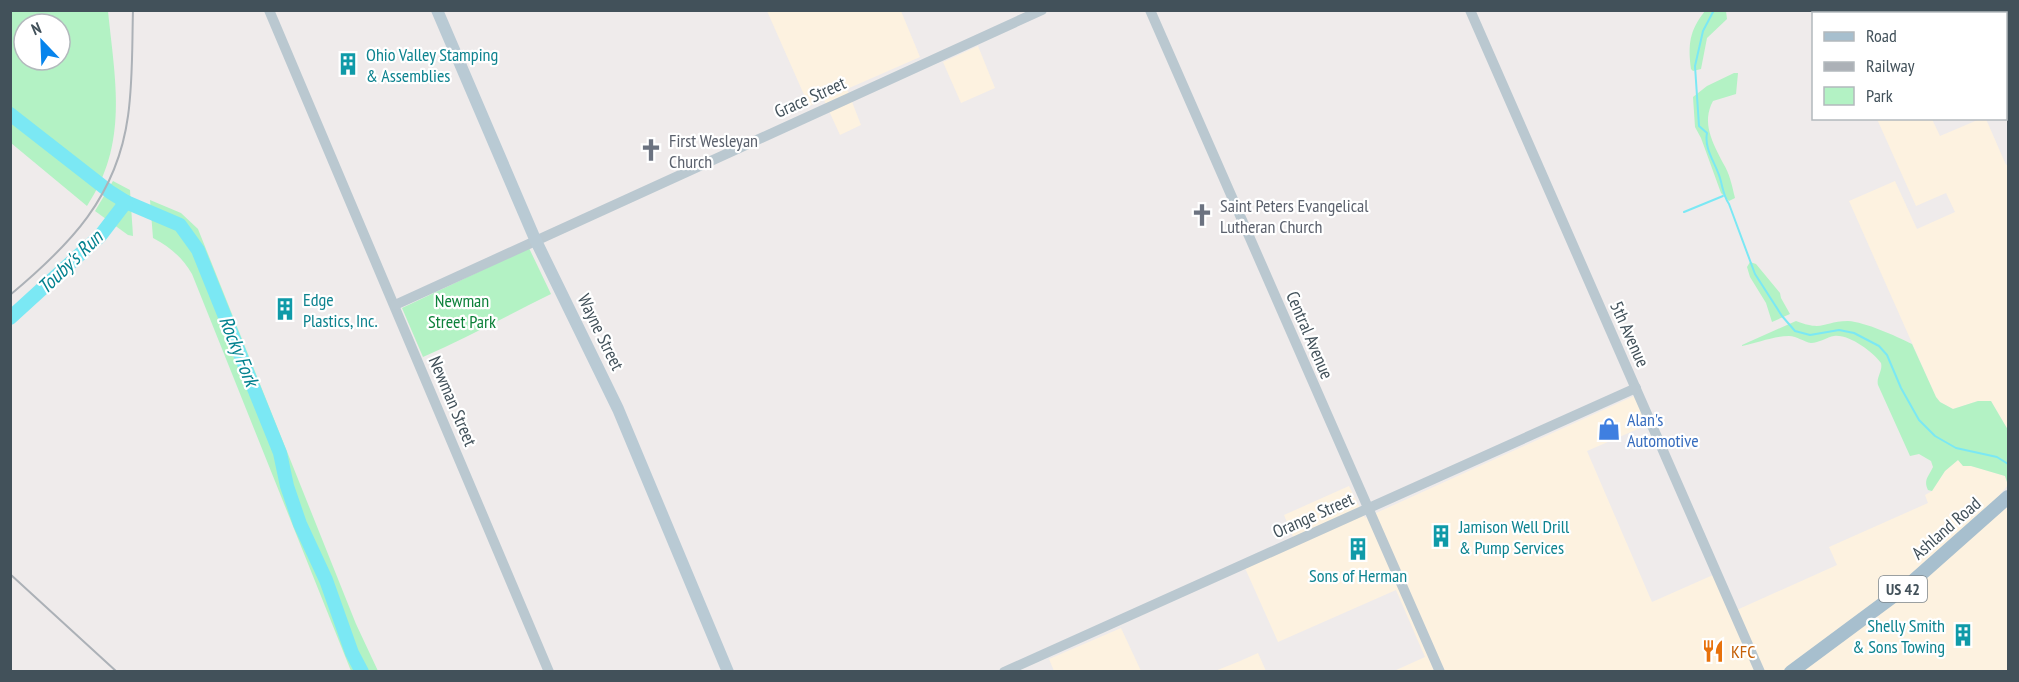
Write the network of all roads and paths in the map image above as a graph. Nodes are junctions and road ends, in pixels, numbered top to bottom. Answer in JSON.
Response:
{"nodes":[{"id":1,"x":269,"y":10,"type":"edge"},
{"id":2,"x":437,"y":10,"type":"edge"},
{"id":3,"x":1042,"y":10,"type":"edge"},
{"id":4,"x":1150,"y":10,"type":"edge"},
{"id":5,"x":1470,"y":10,"type":"edge"},
{"id":6,"x":535,"y":239,"type":"junction"},
{"id":7,"x":395,"y":304,"type":"junction"},
{"id":8,"x":1636,"y":388,"type":"junction"},
{"id":9,"x":2008,"y":498,"type":"edge"},
{"id":10,"x":1368,"y":508,"type":"junction"},
{"id":11,"x":549,"y":672,"type":"edge"},
{"id":12,"x":728,"y":672,"type":"edge"},
{"id":13,"x":1004,"y":672,"type":"edge"},
{"id":14,"x":1440,"y":672,"type":"edge"},
{"id":15,"x":1760,"y":672,"type":"edge"},
{"id":16,"x":1791,"y":672,"type":"edge"}],
"edges":[{"from":1,"to":7,"type":"street","name":"Newman Street"},
{"from":2,"to":6,"type":"main road","name":"Wayne Street"},
{"from":3,"to":6,"type":"street","name":"Grace Street"},
{"from":4,"to":10,"type":"street","name":"Central Avenue"},
{"from":5,"to":8,"type":"street","name":"5th Avenue"},
{"from":6,"to":7,"type":"street","name":"Grace Street"},
{"from":6,"to":12,"type":"main road","name":"Wayne Street"},
{"from":7,"to":11,"type":"street","name":"Newman Street"},
{"from":8,"to":10,"type":"street","name":"Orange Street"},
{"from":8,"to":15,"type":"street","name":"5th Avenue"},
{"from":9,"to":16,"type":"main road","name":"Ashland Road","number":"US 42"},
{"from":10,"to":13,"type":"street","name":"Orange Street"},
{"from":10,"to":14,"type":"street","name":"Central Avenue"}]}
